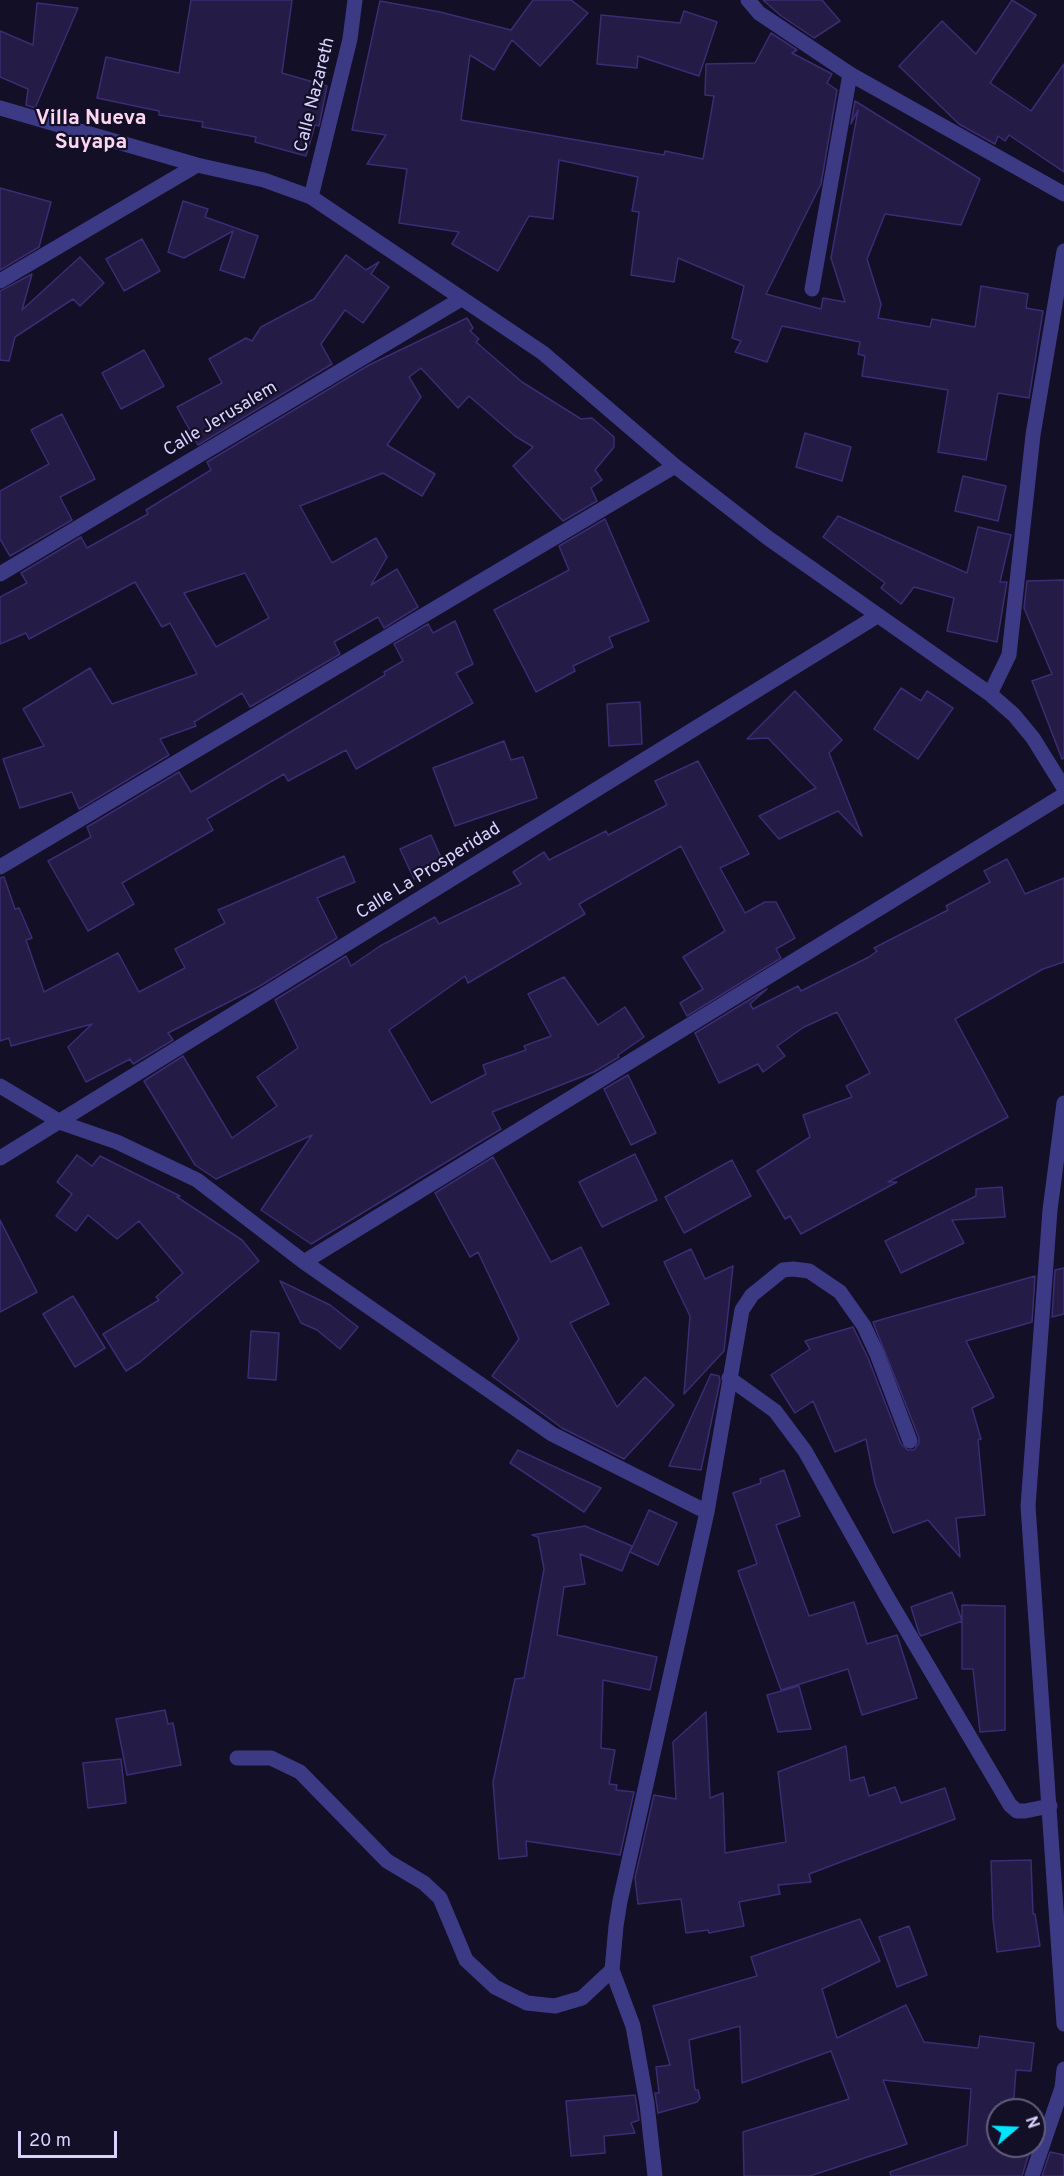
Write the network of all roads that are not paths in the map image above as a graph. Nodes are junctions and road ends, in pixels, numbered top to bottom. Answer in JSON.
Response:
{"nodes":[{"id":1,"x":355,"y":0,"type":"edge"},
{"id":2,"x":748,"y":0,"type":"edge"},
{"id":3,"x":850,"y":74,"type":"junction"},
{"id":4,"x":0,"y":108,"type":"edge"},
{"id":5,"x":197,"y":165,"type":"junction"},
{"id":6,"x":1064,"y":194,"type":"edge"},
{"id":7,"x":311,"y":198,"type":"junction"},
{"id":8,"x":1064,"y":251,"type":"edge"},
{"id":9,"x":0,"y":281,"type":"edge"},
{"id":10,"x":812,"y":289,"type":"dead end"},
{"id":11,"x":461,"y":299,"type":"junction"},
{"id":12,"x":675,"y":466,"type":"junction"},
{"id":13,"x":0,"y":574,"type":"edge"},
{"id":14,"x":877,"y":616,"type":"junction"},
{"id":15,"x":990,"y":694,"type":"junction"},
{"id":16,"x":1064,"y":788,"type":"edge"},
{"id":17,"x":1064,"y":795,"type":"edge"},
{"id":18,"x":0,"y":867,"type":"edge"},
{"id":19,"x":0,"y":1086,"type":"edge"},
{"id":20,"x":1064,"y":1103,"type":"edge"},
{"id":21,"x":62,"y":1123,"type":"junction"},
{"id":22,"x":0,"y":1158,"type":"edge"},
{"id":23,"x":304,"y":1263,"type":"junction"},
{"id":24,"x":729,"y":1378,"type":"junction"},
{"id":25,"x":910,"y":1441,"type":"dead end"},
{"id":26,"x":707,"y":1512,"type":"junction"},
{"id":27,"x":237,"y":1758,"type":"dead end"},
{"id":28,"x":1050,"y":1806,"type":"junction"},
{"id":29,"x":612,"y":1970,"type":"junction"},
{"id":30,"x":1064,"y":2024,"type":"edge"},
{"id":31,"x":1064,"y":2069,"type":"edge"},
{"id":32,"x":655,"y":2176,"type":"edge"},
{"id":33,"x":1032,"y":2176,"type":"edge"}],
"edges":[{"from":1,"to":7,"type":"street","name":"Calle Nazareth"},
{"from":2,"to":3,"type":"street"},
{"from":3,"to":6,"type":"street"},
{"from":3,"to":10,"type":"street"},
{"from":4,"to":5,"type":"street"},
{"from":5,"to":7,"type":"street"},
{"from":5,"to":9,"type":"street"},
{"from":7,"to":11,"type":"street"},
{"from":8,"to":15,"type":"street"},
{"from":11,"to":12,"type":"street"},
{"from":11,"to":13,"type":"street","name":"Calle Jerusalem"},
{"from":12,"to":14,"type":"street"},
{"from":12,"to":18,"type":"street"},
{"from":14,"to":15,"type":"street"},
{"from":14,"to":21,"type":"street","name":"Calle La Prosperidad"},
{"from":15,"to":16,"type":"street"},
{"from":17,"to":23,"type":"street"},
{"from":19,"to":21,"type":"street"},
{"from":20,"to":28,"type":"street"},
{"from":21,"to":22,"type":"street","name":"Calle La Prosperidad"},
{"from":21,"to":23,"type":"street"},
{"from":23,"to":26,"type":"street"},
{"from":24,"to":25,"type":"street"},
{"from":24,"to":26,"type":"street"},
{"from":24,"to":28,"type":"street"},
{"from":26,"to":29,"type":"street"},
{"from":27,"to":29,"type":"street"},
{"from":28,"to":30,"type":"street"},
{"from":29,"to":32,"type":"street"},
{"from":31,"to":33,"type":"street"}]}
